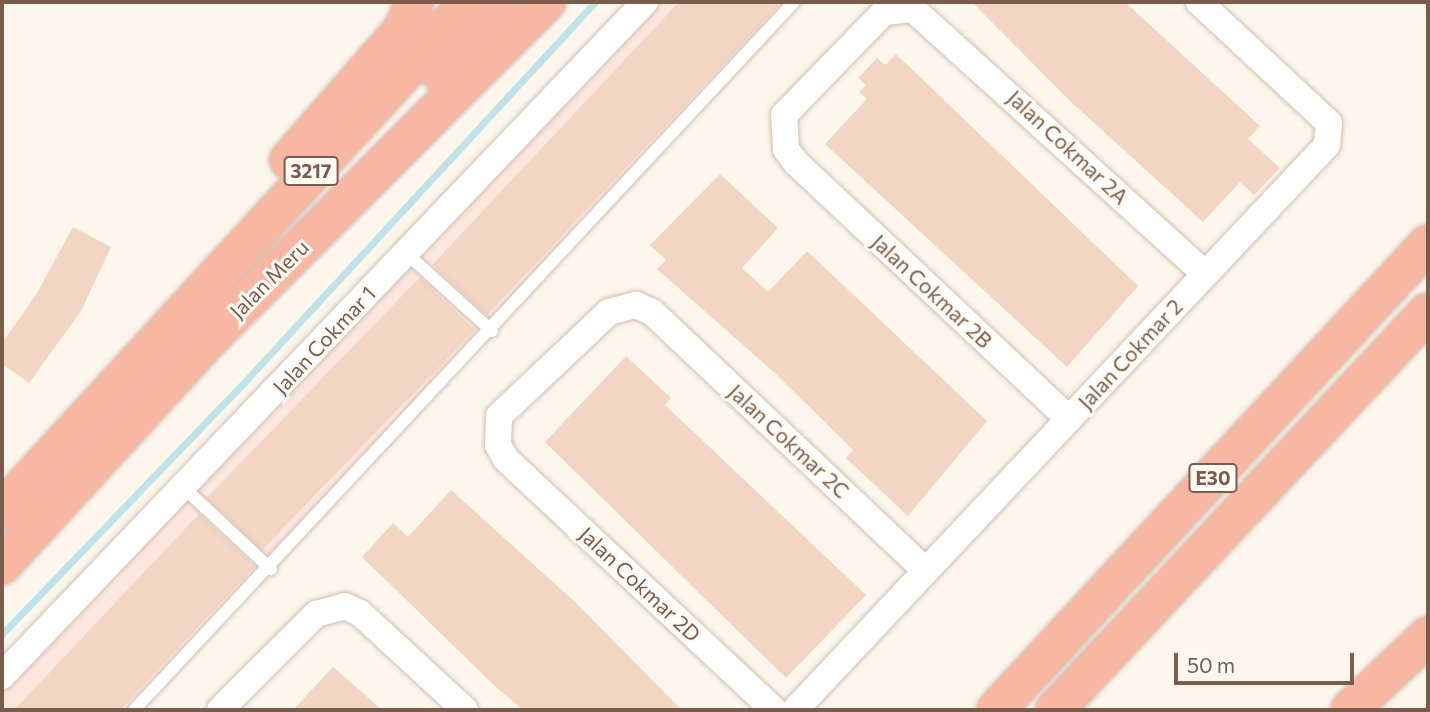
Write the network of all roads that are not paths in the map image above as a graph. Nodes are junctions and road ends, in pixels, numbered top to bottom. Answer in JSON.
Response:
{"nodes":[{"id":1,"x":414,"y":2,"type":"edge"},
{"id":2,"x":469,"y":2,"type":"edge"},
{"id":3,"x":496,"y":2,"type":"edge"},
{"id":4,"x":546,"y":2,"type":"edge"},
{"id":5,"x":645,"y":2,"type":"edge"},
{"id":6,"x":794,"y":2,"type":"edge"},
{"id":7,"x":1199,"y":2,"type":"edge"},
{"id":8,"x":796,"y":163,"type":"joint"},
{"id":9,"x":1428,"y":244,"type":"edge"},
{"id":10,"x":406,"y":253,"type":"junction"},
{"id":11,"x":1205,"y":274,"type":"junction"},
{"id":12,"x":1428,"y":312,"type":"edge"},
{"id":13,"x":492,"y":331,"type":"junction"},
{"id":14,"x":209,"y":339,"type":"junction"},
{"id":15,"x":155,"y":342,"type":"junction"},
{"id":16,"x":1069,"y":419,"type":"junction"},
{"id":17,"x":506,"y":459,"type":"joint"},
{"id":18,"x":184,"y":488,"type":"junction"},
{"id":19,"x":2,"y":510,"type":"edge"},
{"id":20,"x":2,"y":565,"type":"edge"},
{"id":21,"x":271,"y":569,"type":"junction"},
{"id":22,"x":926,"y":571,"type":"junction"},
{"id":23,"x":1428,"y":636,"type":"edge"},
{"id":24,"x":2,"y":676,"type":"edge"},
{"id":25,"x":134,"y":710,"type":"edge"},
{"id":26,"x":220,"y":710,"type":"edge"},
{"id":27,"x":465,"y":710,"type":"edge"},
{"id":28,"x":774,"y":710,"type":"edge"},
{"id":29,"x":795,"y":710,"type":"edge"},
{"id":30,"x":996,"y":710,"type":"edge"},
{"id":31,"x":1055,"y":710,"type":"edge"},
{"id":32,"x":1350,"y":710,"type":"edge"}],
"edges":[{"from":1,"to":15,"type":"highway"},
{"from":2,"to":15,"type":"highway","name":"Jalan Meru","number":"3217"},
{"from":3,"to":14,"type":"highway"},
{"from":4,"to":14,"type":"highway","name":"Jalan Meru","number":"3217"},
{"from":5,"to":10,"type":"street","name":"Jalan Cokmar 1"},
{"from":6,"to":13,"type":"lane"},
{"from":7,"to":11,"type":"street","name":"Jalan Cokmar 2"},
{"from":8,"to":11,"type":"street","name":"Jalan Cokmar 2A"},
{"from":8,"to":16,"type":"street","name":"Jalan Cokmar 2B"},
{"from":9,"to":30,"type":"highway","number":"E30"},
{"from":10,"to":13,"type":"lane"},
{"from":10,"to":18,"type":"street","name":"Jalan Cokmar 1"},
{"from":11,"to":16,"type":"street","name":"Jalan Cokmar 2"},
{"from":12,"to":31,"type":"highway","number":"E30"},
{"from":13,"to":21,"type":"lane"},
{"from":14,"to":20,"type":"highway","name":"Jalan Meru","number":"3217"},
{"from":15,"to":19,"type":"highway","name":"Jalan Meru","number":"3217"},
{"from":16,"to":22,"type":"street","name":"Jalan Cokmar 2"},
{"from":17,"to":22,"type":"street","name":"Jalan Cokmar 2C"},
{"from":17,"to":28,"type":"street","name":"Jalan Cokmar 2D"},
{"from":18,"to":21,"type":"lane"},
{"from":18,"to":24,"type":"street","name":"Jalan Cokmar 1"},
{"from":21,"to":25,"type":"lane"},
{"from":22,"to":29,"type":"street","name":"Jalan Cokmar 2"},
{"from":23,"to":32,"type":"highway"},
{"from":26,"to":27,"type":"street"}]}
